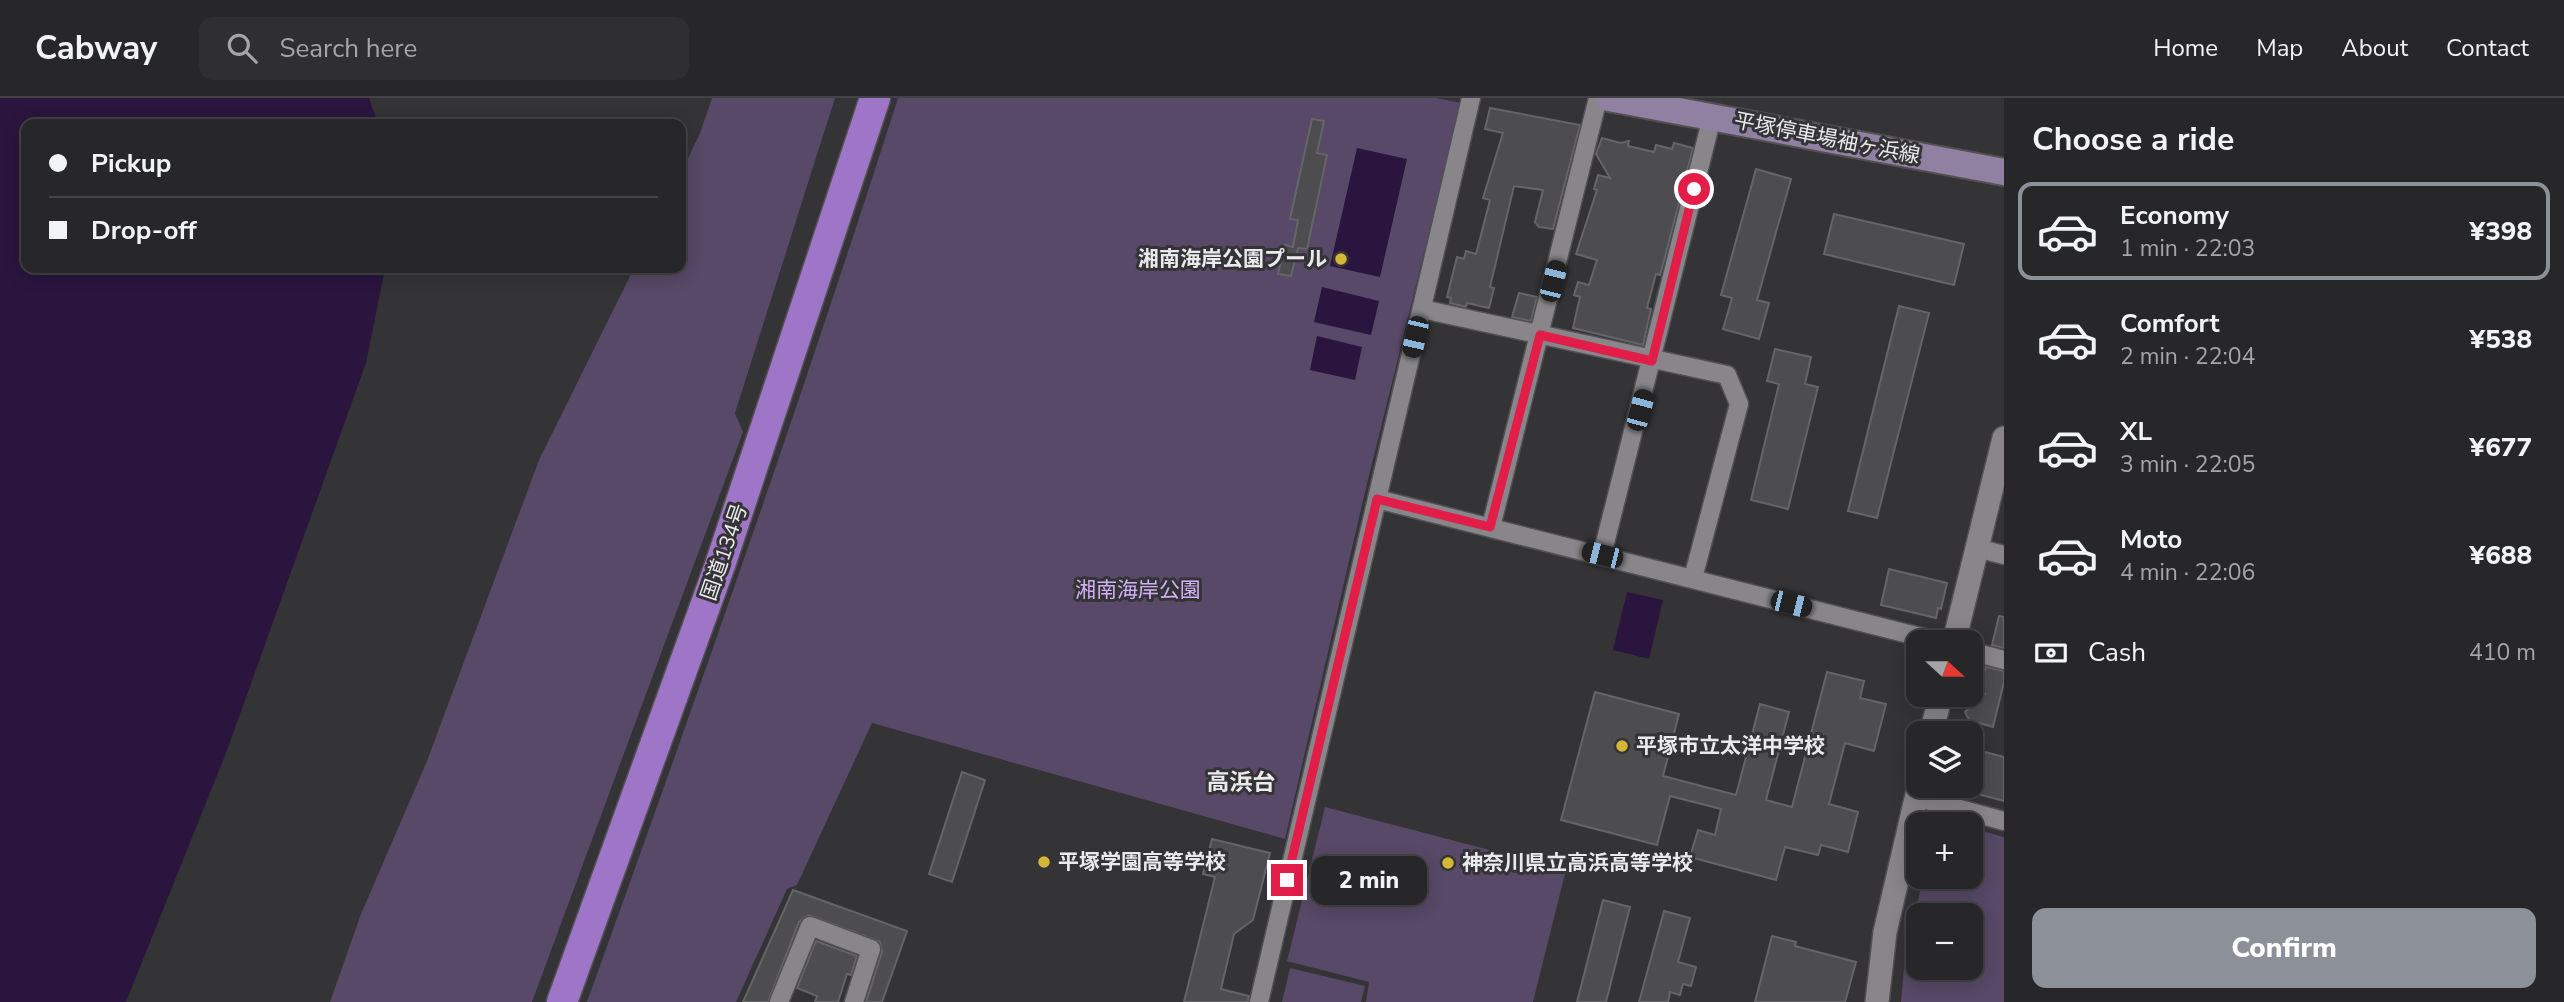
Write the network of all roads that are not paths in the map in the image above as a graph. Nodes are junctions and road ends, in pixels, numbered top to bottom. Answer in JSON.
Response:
{"nodes":[{"id":1,"x":854,"y":98,"type":"edge"},
{"id":2,"x":875,"y":98,"type":"edge"},
{"id":3,"x":1471,"y":98,"type":"edge"},
{"id":4,"x":1598,"y":98,"type":"edge"},
{"id":5,"x":1609,"y":98,"type":"edge"},
{"id":6,"x":1647,"y":101,"type":"edge"},
{"id":7,"x":1712,"y":117,"type":"junction"},
{"id":8,"x":2004,"y":172,"type":"edge"},
{"id":9,"x":1422,"y":310,"type":"junction"},
{"id":10,"x":1540,"y":335,"type":"junction"},
{"id":11,"x":1652,"y":361,"type":"junction"},
{"id":12,"x":2004,"y":438,"type":"edge"},
{"id":13,"x":1377,"y":499,"type":"junction"},
{"id":14,"x":1490,"y":527,"type":"junction"},
{"id":15,"x":1977,"y":548,"type":"junction"},
{"id":16,"x":1602,"y":555,"type":"junction"},
{"id":17,"x":2004,"y":555,"type":"edge"},
{"id":18,"x":1693,"y":578,"type":"junction"},
{"id":19,"x":1957,"y":630,"type":"edge"},
{"id":20,"x":1906,"y":633,"type":"edge"},
{"id":21,"x":1983,"y":654,"type":"edge"},
{"id":22,"x":2004,"y":660,"type":"edge"},
{"id":23,"x":1916,"y":798,"type":"edge"},
{"id":24,"x":1935,"y":798,"type":"edge"},
{"id":25,"x":2004,"y":821,"type":"edge"},
{"id":26,"x":543,"y":1002,"type":"edge"},
{"id":27,"x":562,"y":1002,"type":"edge"},
{"id":28,"x":779,"y":1002,"type":"edge"},
{"id":29,"x":854,"y":1002,"type":"edge"},
{"id":30,"x":1259,"y":1002,"type":"edge"},
{"id":31,"x":1877,"y":1002,"type":"edge"}],
"edges":[{"from":1,"to":26,"type":"highway","name":"国道134号"},
{"from":2,"to":27,"type":"highway","name":"国道134号"},
{"from":3,"to":9,"type":"street"},
{"from":4,"to":10,"type":"street"},
{"from":5,"to":6,"type":"main road","name":"平塚停車場袖ヶ浜線"},
{"from":6,"to":7,"type":"main road","name":"平塚停車場袖ヶ浜線"},
{"from":7,"to":8,"type":"main road","name":"平塚停車場袖ヶ浜線"},
{"from":7,"to":11,"type":"street"},
{"from":9,"to":10,"type":"street"},
{"from":9,"to":13,"type":"street"},
{"from":10,"to":11,"type":"street"},
{"from":10,"to":14,"type":"street"},
{"from":11,"to":16,"type":"street"},
{"from":11,"to":18,"type":"street"},
{"from":12,"to":15,"type":"street"},
{"from":13,"to":14,"type":"street"},
{"from":13,"to":30,"type":"street"},
{"from":14,"to":16,"type":"street"},
{"from":15,"to":17,"type":"street"},
{"from":15,"to":19,"type":"street"},
{"from":16,"to":18,"type":"street"},
{"from":18,"to":20,"type":"street"},
{"from":21,"to":22,"type":"street"},
{"from":23,"to":31,"type":"street"},
{"from":24,"to":25,"type":"street"},
{"from":28,"to":29,"type":"street"}]}
